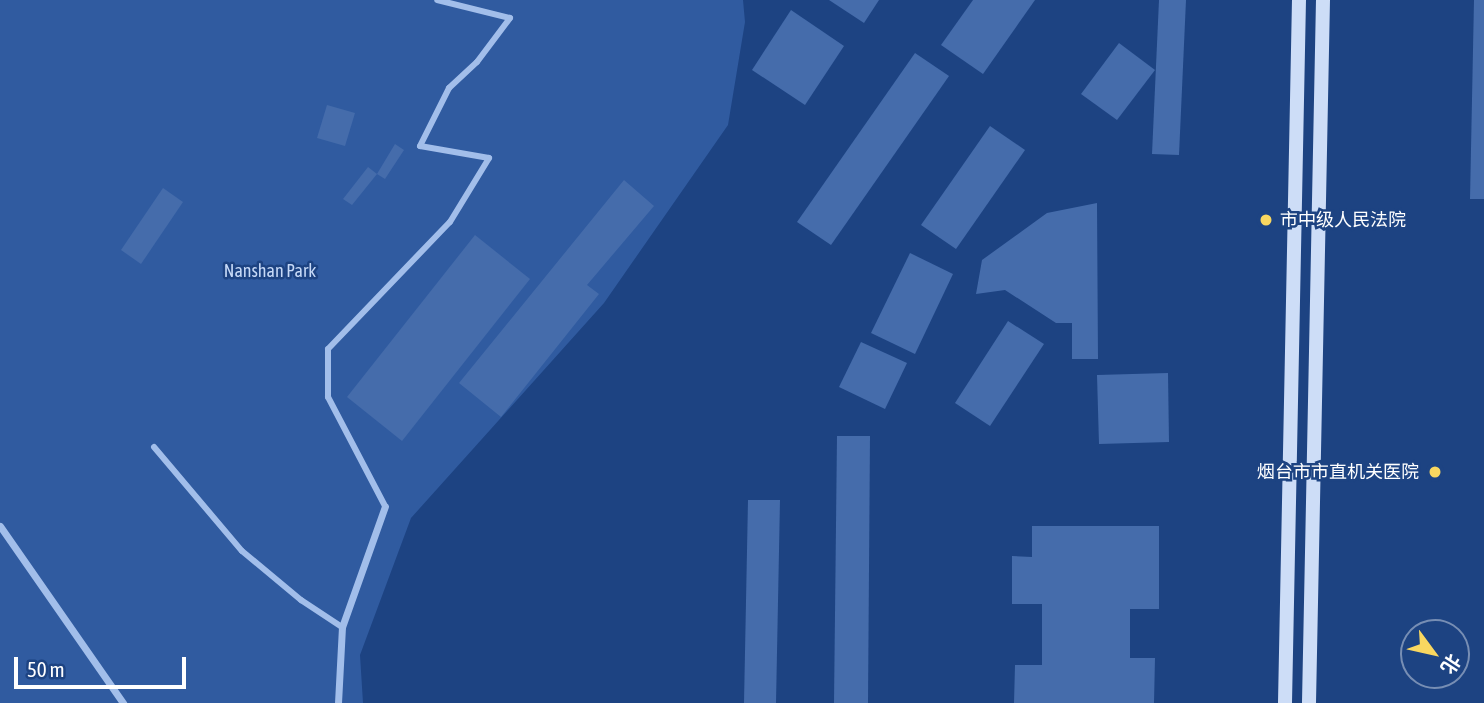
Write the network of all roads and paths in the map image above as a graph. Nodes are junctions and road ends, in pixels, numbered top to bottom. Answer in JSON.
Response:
{"nodes":[{"id":1,"x":437,"y":0,"type":"edge"},
{"id":2,"x":1299,"y":0,"type":"edge"},
{"id":3,"x":1323,"y":0,"type":"edge"},
{"id":4,"x":154,"y":447,"type":"dead end"},
{"id":5,"x":385,"y":506,"type":"joint"},
{"id":6,"x":0,"y":526,"type":"edge"},
{"id":7,"x":342,"y":627,"type":"junction"},
{"id":8,"x":123,"y":703,"type":"edge"},
{"id":9,"x":338,"y":703,"type":"edge"},
{"id":10,"x":1285,"y":703,"type":"edge"},
{"id":11,"x":1309,"y":703,"type":"edge"}],
"edges":[{"from":1,"to":5,"type":"street"},
{"from":2,"to":10,"type":"main road"},
{"from":3,"to":11,"type":"main road"},
{"from":4,"to":7,"type":"street"},
{"from":5,"to":7,"type":"street"},
{"from":6,"to":8,"type":"street"},
{"from":7,"to":9,"type":"street"}]}
